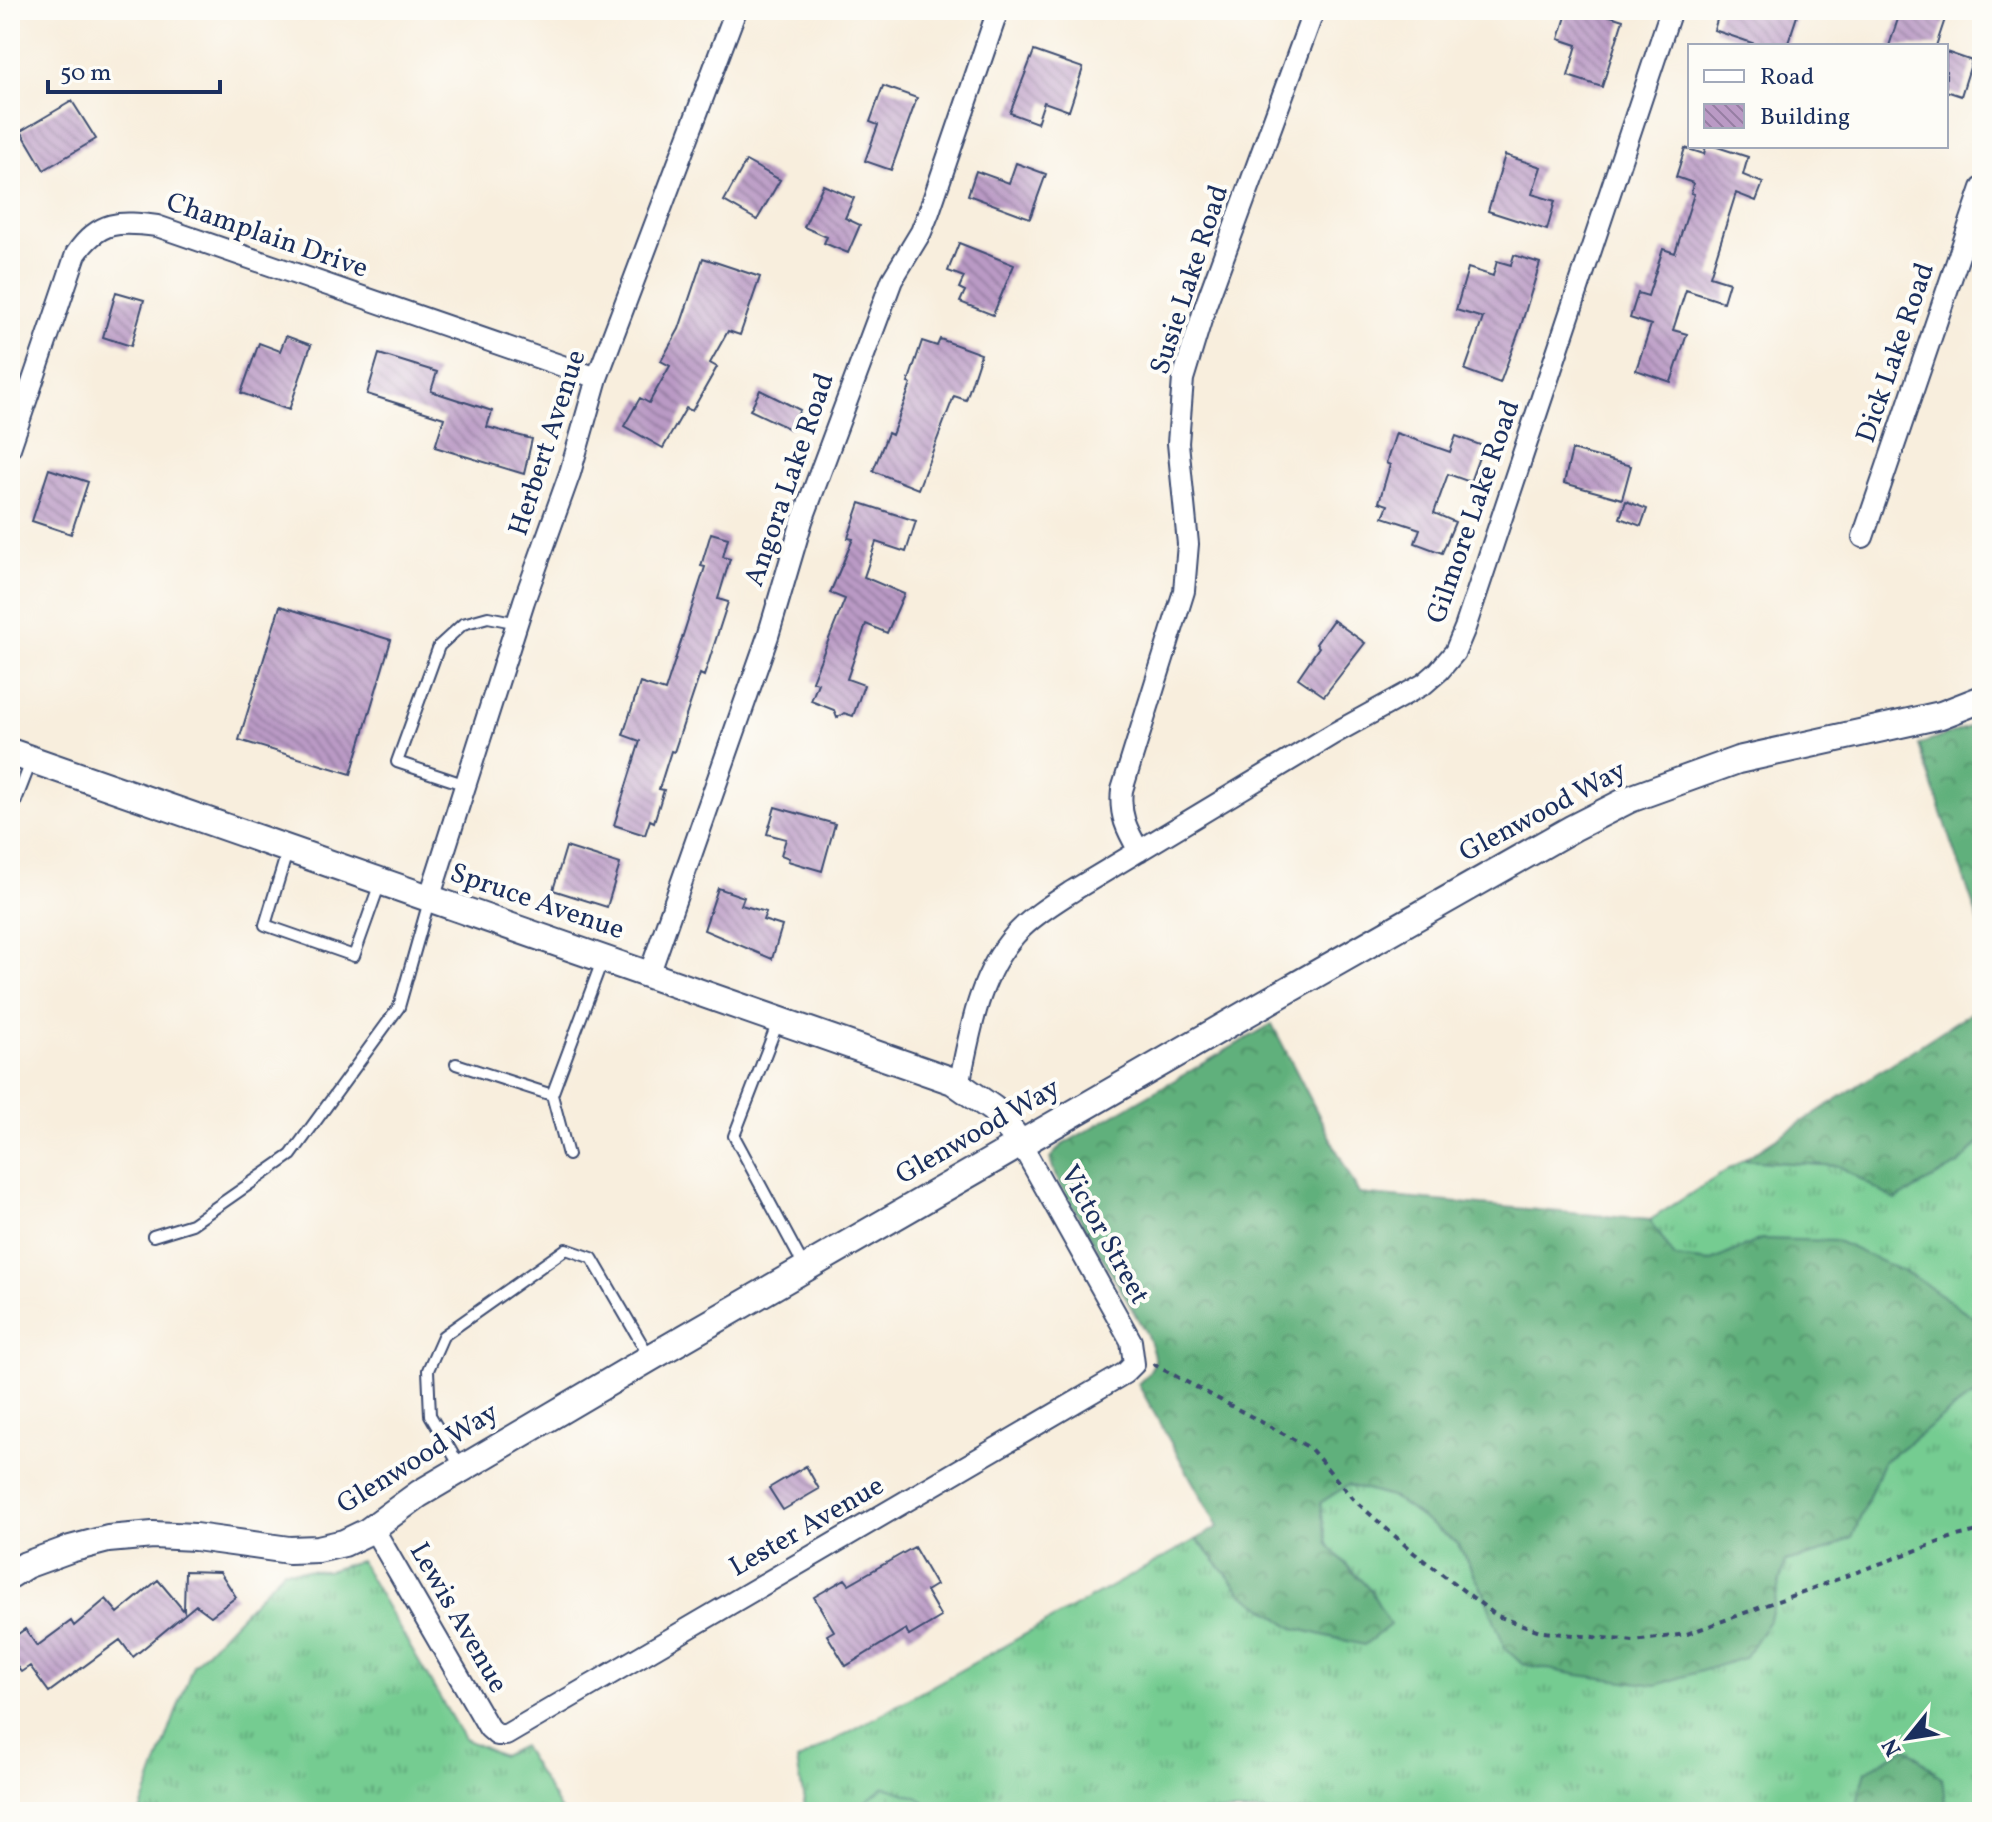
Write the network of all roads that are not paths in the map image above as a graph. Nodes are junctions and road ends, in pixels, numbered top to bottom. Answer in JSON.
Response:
{"nodes":[{"id":1,"x":736,"y":10,"type":"edge"},
{"id":2,"x":998,"y":10,"type":"edge"},
{"id":3,"x":1314,"y":10,"type":"edge"},
{"id":4,"x":1671,"y":10,"type":"edge"},
{"id":5,"x":1982,"y":188,"type":"edge"},
{"id":6,"x":597,"y":378,"type":"junction"},
{"id":7,"x":10,"y":448,"type":"edge"},
{"id":8,"x":1863,"y":537,"type":"dead end"},
{"id":9,"x":518,"y":623,"type":"junction"},
{"id":10,"x":1982,"y":699,"type":"edge"},
{"id":11,"x":21,"y":756,"type":"edge"},
{"id":12,"x":466,"y":785,"type":"junction"},
{"id":13,"x":10,"y":816,"type":"edge"},
{"id":14,"x":288,"y":849,"type":"junction"},
{"id":15,"x":1139,"y":851,"type":"junction"},
{"id":16,"x":381,"y":881,"type":"junction"},
{"id":17,"x":429,"y":899,"type":"junction"},
{"id":18,"x":603,"y":959,"type":"junction"},
{"id":19,"x":649,"y":975,"type":"junction"},
{"id":20,"x":778,"y":1020,"type":"junction"},
{"id":21,"x":456,"y":1064,"type":"dead end"},
{"id":22,"x":959,"y":1085,"type":"junction"},
{"id":23,"x":552,"y":1095,"type":"junction"},
{"id":24,"x":1021,"y":1144,"type":"junction"},
{"id":25,"x":568,"y":1155,"type":"dead end"},
{"id":26,"x":153,"y":1236,"type":"dead end"},
{"id":27,"x":805,"y":1269,"type":"junction"},
{"id":28,"x":1135,"y":1355,"type":"joint"},
{"id":29,"x":650,"y":1358,"type":"junction"},
{"id":30,"x":461,"y":1469,"type":"junction"},
{"id":31,"x":373,"y":1528,"type":"junction"},
{"id":32,"x":10,"y":1575,"type":"edge"},
{"id":33,"x":497,"y":1735,"type":"joint"}],
"edges":[{"from":1,"to":6,"type":"street","name":"Herbert Avenue"},
{"from":2,"to":19,"type":"street","name":"Angora Lake Road"},
{"from":3,"to":15,"type":"street","name":"Susie Lake Road"},
{"from":4,"to":15,"type":"street","name":"Gilmore Lake Road"},
{"from":5,"to":8,"type":"street","name":"Dick Lake Road"},
{"from":6,"to":7,"type":"street","name":"Champlain Drive"},
{"from":6,"to":9,"type":"street","name":"Herbert Avenue"},
{"from":9,"to":12,"type":"street","name":"Herbert Avenue"},
{"from":9,"to":12,"type":"lane"},
{"from":10,"to":24,"type":"street","name":"Glenwood Way"},
{"from":11,"to":13,"type":"lane"},
{"from":11,"to":14,"type":"street","name":"Spruce Avenue"},
{"from":12,"to":17,"type":"street","name":"Herbert Avenue"},
{"from":14,"to":16,"type":"street","name":"Spruce Avenue"},
{"from":14,"to":16,"type":"lane"},
{"from":15,"to":22,"type":"street","name":"Gilmore Lake Road"},
{"from":16,"to":17,"type":"street","name":"Spruce Avenue"},
{"from":17,"to":18,"type":"street","name":"Spruce Avenue"},
{"from":17,"to":26,"type":"lane"},
{"from":18,"to":19,"type":"street","name":"Spruce Avenue"},
{"from":18,"to":23,"type":"lane"},
{"from":19,"to":20,"type":"street","name":"Spruce Avenue"},
{"from":20,"to":22,"type":"street","name":"Spruce Avenue"},
{"from":20,"to":27,"type":"lane"},
{"from":21,"to":23,"type":"lane"},
{"from":22,"to":24,"type":"street","name":"Spruce Avenue"},
{"from":23,"to":25,"type":"lane"},
{"from":24,"to":27,"type":"street","name":"Glenwood Way"},
{"from":24,"to":28,"type":"street","name":"Victor Street"},
{"from":27,"to":29,"type":"street","name":"Glenwood Way"},
{"from":28,"to":33,"type":"street","name":"Lester Avenue"},
{"from":29,"to":30,"type":"street","name":"Glenwood Way"},
{"from":29,"to":30,"type":"lane"},
{"from":30,"to":31,"type":"street","name":"Glenwood Way"},
{"from":31,"to":32,"type":"street","name":"Glenwood Way"},
{"from":31,"to":33,"type":"street","name":"Lewis Avenue"}]}
